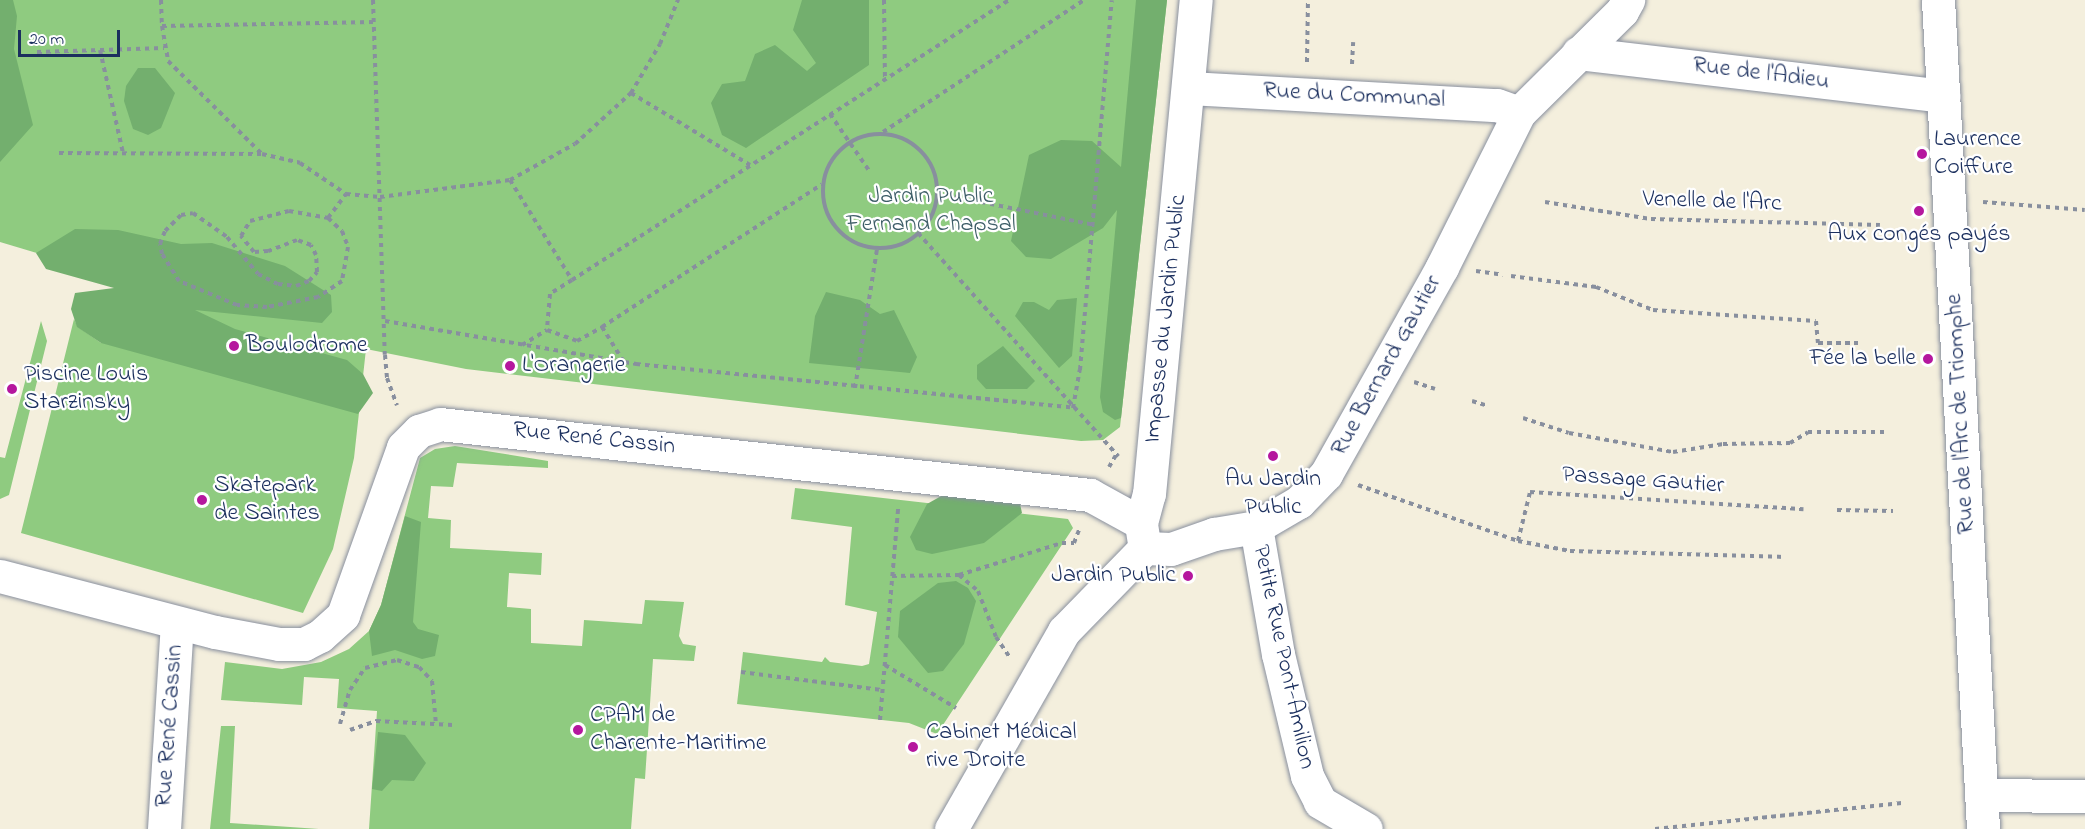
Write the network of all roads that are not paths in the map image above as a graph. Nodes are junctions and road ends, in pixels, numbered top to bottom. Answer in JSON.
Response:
{"nodes":[{"id":1,"x":1196,"y":0,"type":"edge"},
{"id":2,"x":1628,"y":0,"type":"edge"},
{"id":3,"x":1938,"y":0,"type":"edge"},
{"id":4,"x":1578,"y":53,"type":"junction"},
{"id":5,"x":1189,"y":88,"type":"junction"},
{"id":6,"x":1943,"y":96,"type":"junction"},
{"id":7,"x":1519,"y":113,"type":"junction"},
{"id":8,"x":1145,"y":522,"type":"junction"},
{"id":9,"x":1256,"y":527,"type":"junction"},
{"id":10,"x":0,"y":576,"type":"edge"},
{"id":11,"x":177,"y":623,"type":"junction"},
{"id":12,"x":1983,"y":795,"type":"junction"},
{"id":13,"x":2085,"y":796,"type":"edge"},
{"id":14,"x":164,"y":829,"type":"edge"},
{"id":15,"x":951,"y":829,"type":"edge"},
{"id":16,"x":1366,"y":829,"type":"edge"},
{"id":17,"x":1983,"y":829,"type":"edge"}],
"edges":[{"from":1,"to":5,"type":"street","name":"Impasse du Jardin Public"},
{"from":2,"to":4,"type":"street","name":"Rue Bernard Gautier"},
{"from":3,"to":6,"type":"street","name":"Rue de l'Arc de Triomphe"},
{"from":4,"to":6,"type":"street","name":"Rue de l'Adieu"},
{"from":4,"to":7,"type":"street","name":"Rue Bernard Gautier"},
{"from":5,"to":7,"type":"street","name":"Rue du Communal"},
{"from":5,"to":8,"type":"street","name":"Impasse du Jardin Public"},
{"from":6,"to":12,"type":"street","name":"Rue de l'Arc de Triomphe"},
{"from":7,"to":9,"type":"street","name":"Rue Bernard Gautier"},
{"from":8,"to":9,"type":"street","name":"Rue Bernard Gautier"},
{"from":8,"to":11,"type":"street","name":"Rue René Cassin"},
{"from":8,"to":15,"type":"street"},
{"from":9,"to":16,"type":"street","name":"Petite Rue Pont-Amilion"},
{"from":10,"to":11,"type":"street","name":"Rue René Cassin"},
{"from":11,"to":14,"type":"street","name":"Rue René Cassin"},
{"from":12,"to":13,"type":"street"},
{"from":12,"to":17,"type":"street","name":"Rue de l'Arc de Triomphe"}]}
